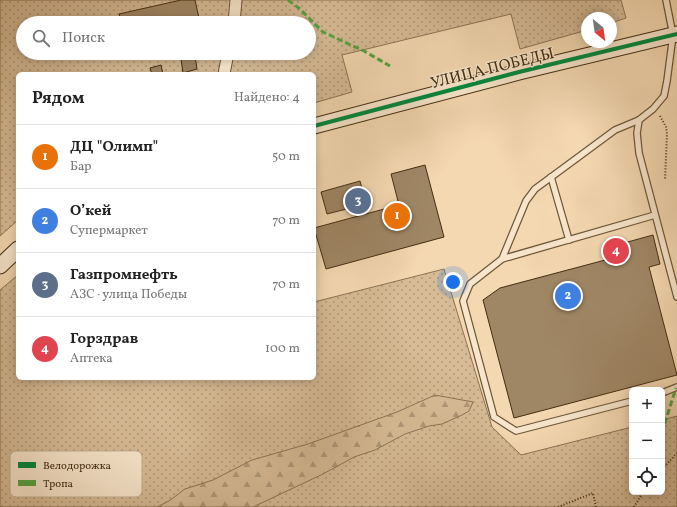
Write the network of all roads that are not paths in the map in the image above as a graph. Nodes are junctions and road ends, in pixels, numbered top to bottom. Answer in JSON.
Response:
{"nodes":[{"id":1,"x":236,"y":0,"type":"edge"},
{"id":2,"x":666,"y":0,"type":"edge"},
{"id":3,"x":235,"y":16,"type":"edge"},
{"id":4,"x":675,"y":35,"type":"edge"},
{"id":5,"x":227,"y":60,"type":"edge"},
{"id":6,"x":224,"y":72,"type":"edge"},
{"id":7,"x":639,"y":120,"type":"junction"},
{"id":8,"x":316,"y":125,"type":"edge"},
{"id":9,"x":551,"y":177,"type":"junction"},
{"id":10,"x":655,"y":215,"type":"junction"},
{"id":11,"x":569,"y":240,"type":"junction"},
{"id":12,"x":16,"y":251,"type":"edge"},
{"id":13,"x":502,"y":260,"type":"junction"},
{"id":14,"x":0,"y":266,"type":"edge"},
{"id":15,"x":677,"y":297,"type":"edge"},
{"id":16,"x":677,"y":387,"type":"edge"},
{"id":17,"x":665,"y":392,"type":"edge"},
{"id":18,"x":629,"y":402,"type":"edge"}],
"edges":[{"from":1,"to":3,"type":"street"},
{"from":2,"to":4,"type":"lane"},
{"from":4,"to":7,"type":"lane"},
{"from":4,"to":8,"type":"street","name":"УЛИЦА ПОБЕДЫ"},
{"from":5,"to":6,"type":"street"},
{"from":7,"to":9,"type":"lane"},
{"from":7,"to":10,"type":"lane"},
{"from":9,"to":11,"type":"lane"},
{"from":9,"to":13,"type":"lane"},
{"from":10,"to":11,"type":"lane"},
{"from":10,"to":15,"type":"lane"},
{"from":11,"to":13,"type":"lane"},
{"from":12,"to":14,"type":"street"},
{"from":13,"to":18,"type":"lane"},
{"from":16,"to":17,"type":"lane"}]}
